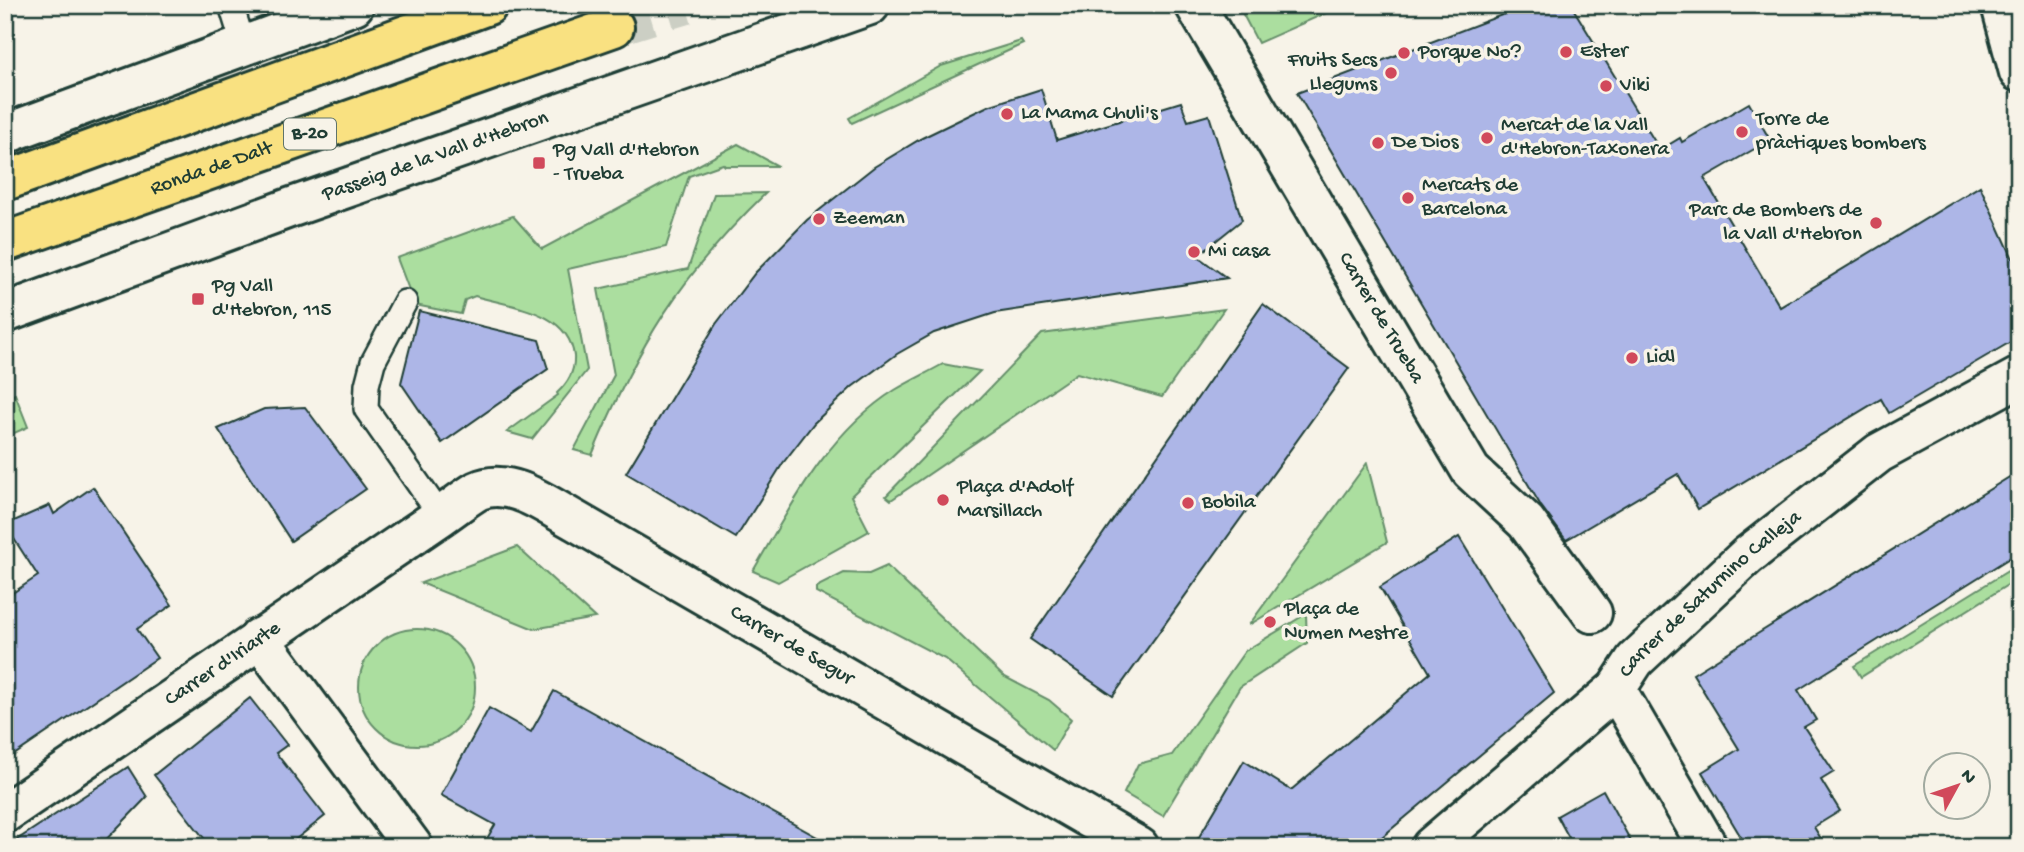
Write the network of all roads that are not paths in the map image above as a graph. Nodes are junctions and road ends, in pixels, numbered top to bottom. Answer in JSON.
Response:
{"nodes":[{"id":1,"x":231,"y":5,"type":"edge"},
{"id":2,"x":354,"y":5,"type":"edge"},
{"id":3,"x":488,"y":5,"type":"edge"},
{"id":4,"x":870,"y":5,"type":"edge"},
{"id":5,"x":1195,"y":5,"type":"edge"},
{"id":6,"x":2001,"y":5,"type":"edge"},
{"id":7,"x":614,"y":27,"type":"tunnel mouth"},
{"id":8,"x":244,"y":47,"type":"junction"},
{"id":9,"x":2019,"y":72,"type":"edge"},
{"id":10,"x":5,"y":134,"type":"edge"},
{"id":11,"x":5,"y":181,"type":"edge"},
{"id":12,"x":5,"y":242,"type":"edge"},
{"id":13,"x":405,"y":302,"type":"dead end"},
{"id":14,"x":5,"y":313,"type":"edge"},
{"id":15,"x":2019,"y":377,"type":"edge"},
{"id":16,"x":441,"y":516,"type":"junction"},
{"id":17,"x":1592,"y":613,"type":"dead end"},
{"id":18,"x":259,"y":638,"type":"junction"},
{"id":19,"x":1616,"y":690,"type":"junction"},
{"id":20,"x":5,"y":813,"type":"edge"},
{"id":21,"x":413,"y":847,"type":"edge"},
{"id":22,"x":1139,"y":847,"type":"edge"},
{"id":23,"x":1431,"y":847,"type":"edge"},
{"id":24,"x":1708,"y":847,"type":"edge"}],
"edges":[{"from":1,"to":8,"type":"lane"},
{"from":2,"to":8,"type":"street"},
{"from":3,"to":11,"type":"highway"},
{"from":4,"to":14,"type":"street","name":"Passeig de la Vall d'Hebron"},
{"from":5,"to":17,"type":"street","name":"Carrer de Trueba"},
{"from":6,"to":9,"type":"street"},
{"from":7,"to":12,"type":"highway","name":"Ronda de Dalt","number":"B-20"},
{"from":8,"to":10,"type":"street"},
{"from":13,"to":16,"type":"lane"},
{"from":15,"to":19,"type":"street","name":"Carrer de Saturnino Calleja"},
{"from":16,"to":18,"type":"street","name":"Carrer d'Iriarte"},
{"from":16,"to":22,"type":"street","name":"Carrer de Segur"},
{"from":18,"to":20,"type":"street","name":"Carrer d'Iriarte"},
{"from":18,"to":21,"type":"street"},
{"from":19,"to":23,"type":"street","name":"Carrer de Saturnino Calleja"},
{"from":19,"to":24,"type":"street"}]}
